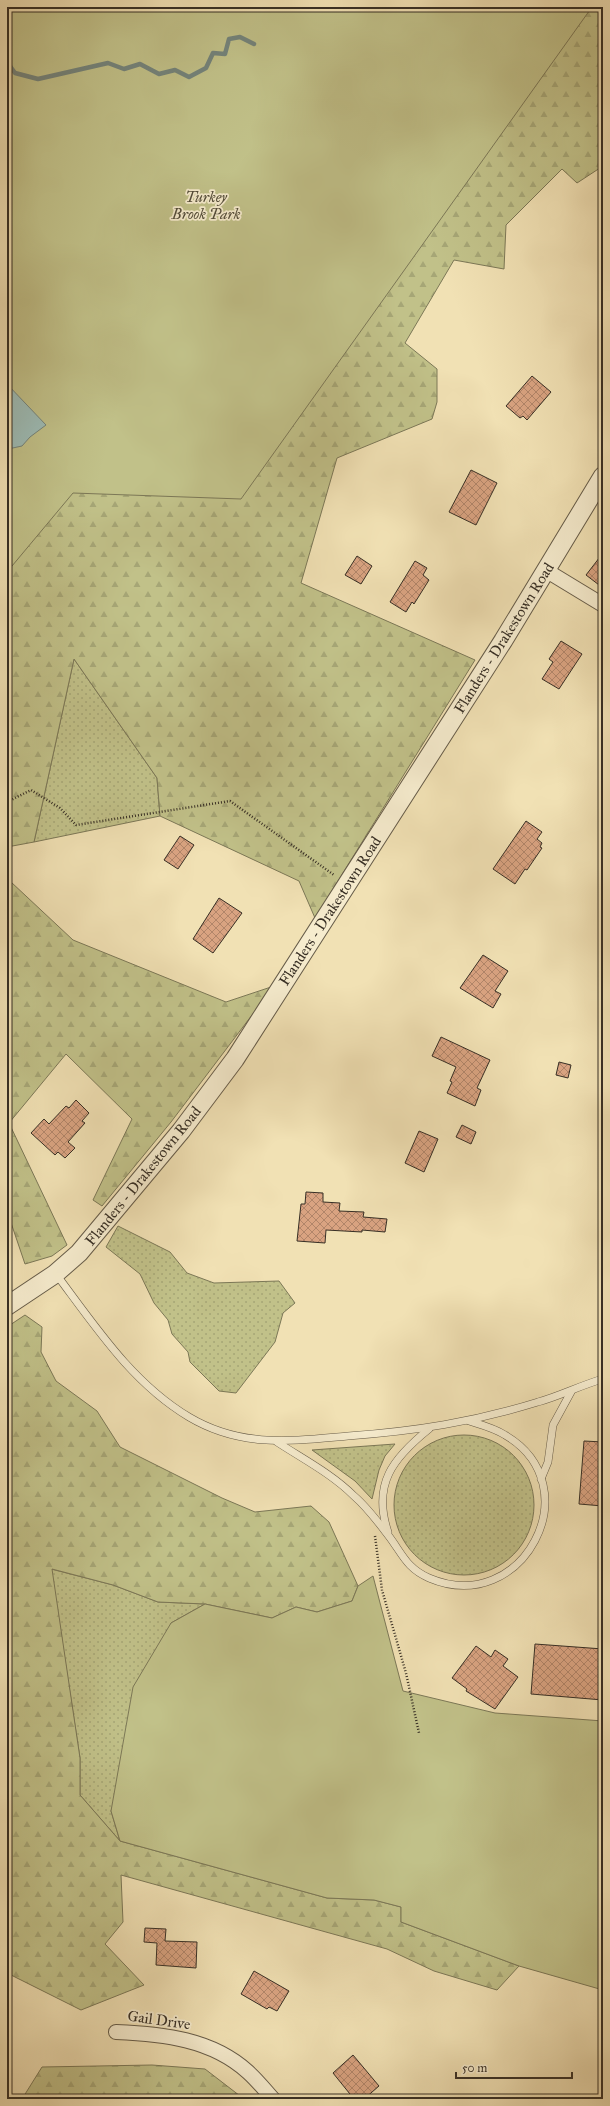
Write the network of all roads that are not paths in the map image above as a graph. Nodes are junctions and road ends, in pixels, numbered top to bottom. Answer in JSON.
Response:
{"nodes":[{"id":1,"x":603,"y":476,"type":"edge"},
{"id":2,"x":547,"y":571,"type":"junction"},
{"id":3,"x":603,"y":604,"type":"edge"},
{"id":4,"x":56,"y":1274,"type":"junction"},
{"id":5,"x":7,"y":1306,"type":"edge"},
{"id":6,"x":603,"y":1379,"type":"edge"},
{"id":7,"x":571,"y":1392,"type":"junction"},
{"id":8,"x":469,"y":1421,"type":"junction"},
{"id":9,"x":429,"y":1429,"type":"junction"},
{"id":10,"x":277,"y":1442,"type":"junction"},
{"id":11,"x":541,"y":1479,"type":"junction"},
{"id":12,"x":389,"y":1536,"type":"junction"},
{"id":13,"x":116,"y":2032,"type":"dead end"},
{"id":14,"x":273,"y":2099,"type":"edge"}],
"edges":[{"from":1,"to":2,"type":"street","name":"Flanders - Drakestown Road"},
{"from":2,"to":3,"type":"street"},
{"from":2,"to":4,"type":"street","name":"Flanders - Drakestown Road"},
{"from":4,"to":5,"type":"street","name":"Flanders - Drakestown Road"},
{"from":4,"to":10,"type":"lane"},
{"from":6,"to":7,"type":"lane"},
{"from":7,"to":8,"type":"lane"},
{"from":7,"to":11,"type":"lane"},
{"from":8,"to":9,"type":"lane"},
{"from":8,"to":11,"type":"lane"},
{"from":9,"to":10,"type":"lane"},
{"from":9,"to":12,"type":"lane"},
{"from":10,"to":12,"type":"lane"},
{"from":11,"to":12,"type":"lane"},
{"from":13,"to":14,"type":"street","name":"Gail Drive"}]}
